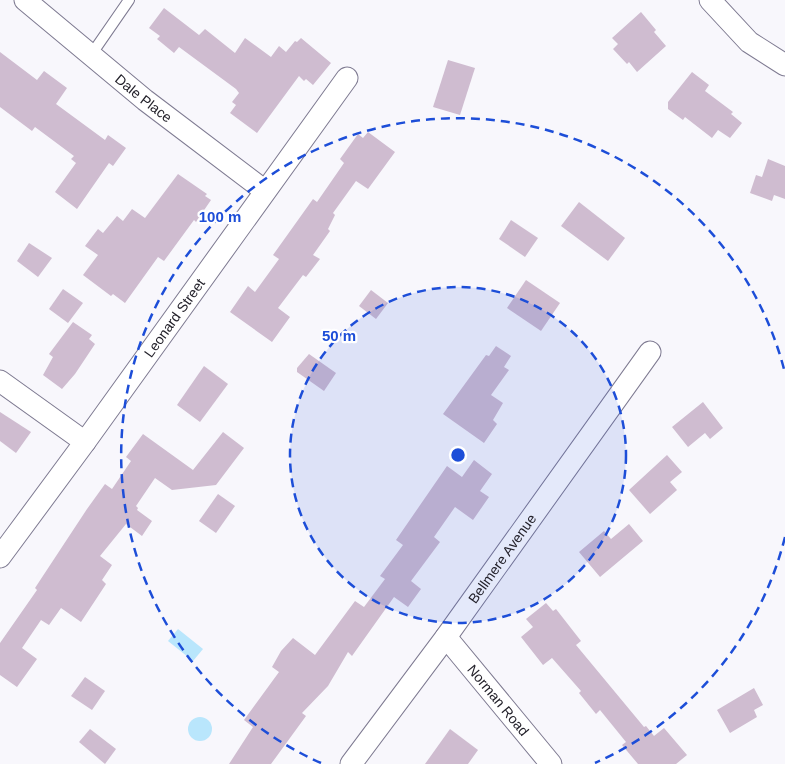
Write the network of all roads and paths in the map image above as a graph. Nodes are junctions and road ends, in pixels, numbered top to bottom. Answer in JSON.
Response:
{"nodes":[{"id":1,"x":25,"y":0,"type":"edge"},
{"id":2,"x":129,"y":0,"type":"edge"},
{"id":3,"x":710,"y":0,"type":"edge"},
{"id":4,"x":91,"y":55,"type":"junction"},
{"id":5,"x":785,"y":65,"type":"edge"},
{"id":6,"x":347,"y":78,"type":"dead end"},
{"id":7,"x":265,"y":191,"type":"junction"},
{"id":8,"x":650,"y":352,"type":"dead end"},
{"id":9,"x":0,"y":381,"type":"edge"},
{"id":10,"x":85,"y":442,"type":"junction"},
{"id":11,"x":0,"y":556,"type":"edge"},
{"id":12,"x":446,"y":637,"type":"junction"},
{"id":13,"x":351,"y":764,"type":"edge"},
{"id":14,"x":551,"y":764,"type":"edge"}],
"edges":[{"from":1,"to":4,"type":"street","name":"Dale Place"},
{"from":2,"to":4,"type":"lane"},
{"from":3,"to":5,"type":"street"},
{"from":4,"to":7,"type":"street","name":"Dale Place"},
{"from":6,"to":7,"type":"street","name":"Leonard Street"},
{"from":7,"to":10,"type":"street","name":"Leonard Street"},
{"from":8,"to":12,"type":"street","name":"Bellmere Avenue"},
{"from":9,"to":10,"type":"street"},
{"from":10,"to":11,"type":"street","name":"Leonard Street"},
{"from":12,"to":13,"type":"street","name":"Bellmere Avenue"},
{"from":12,"to":14,"type":"street","name":"Norman Road"}]}
